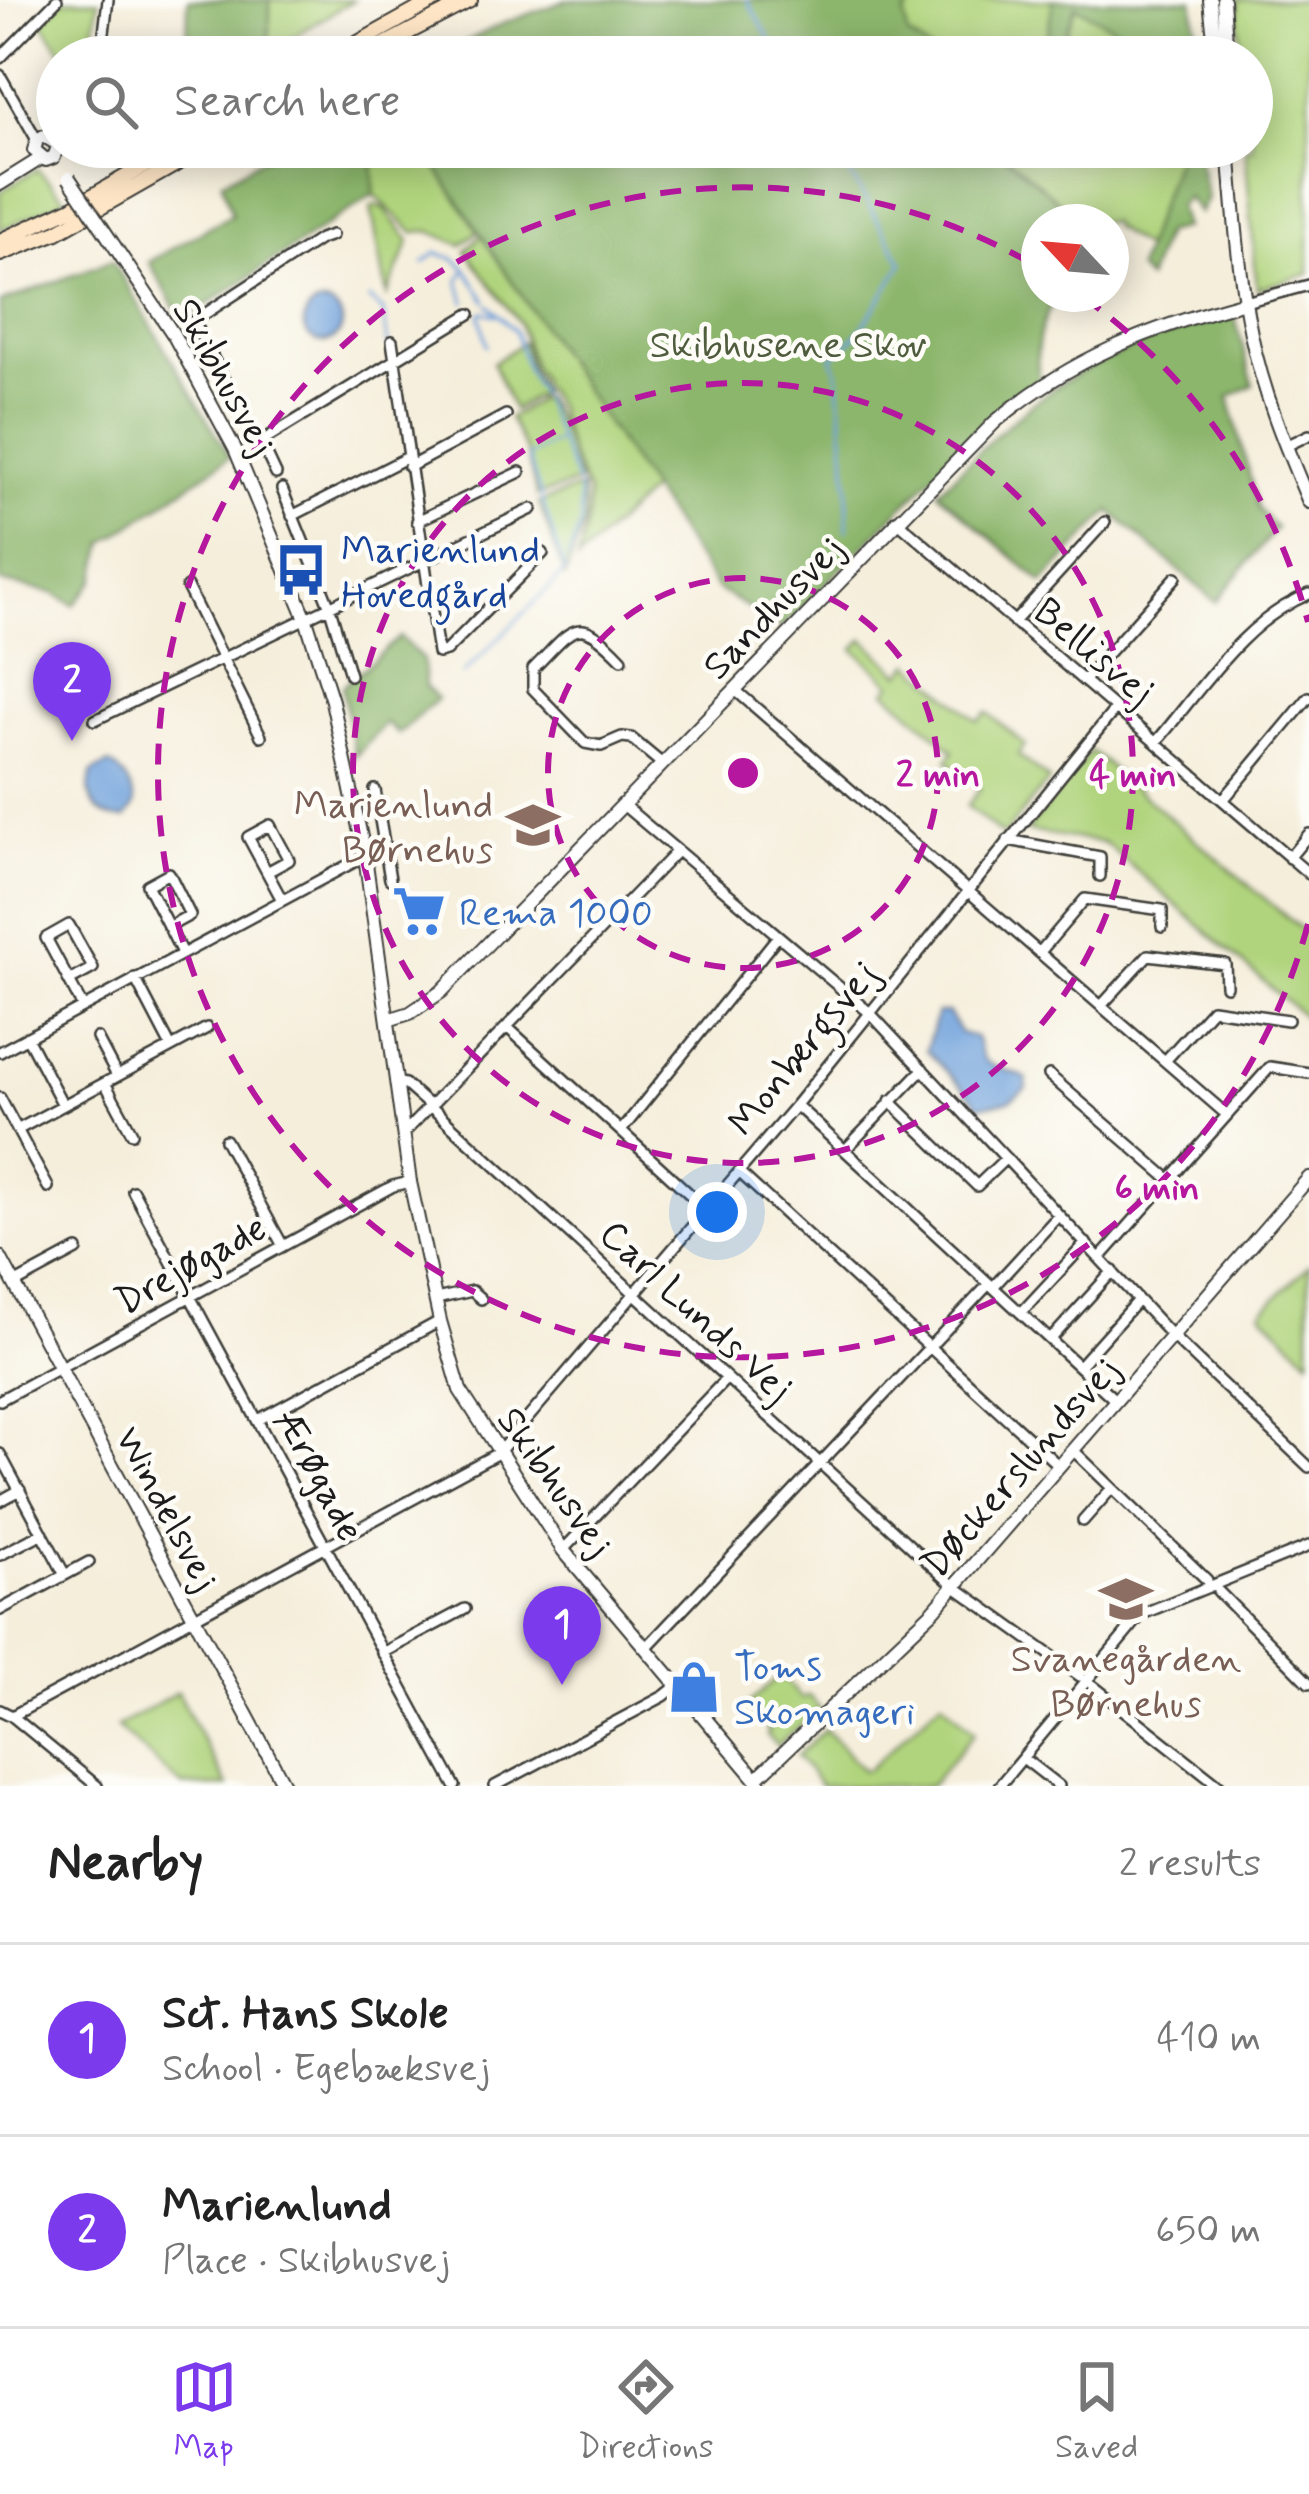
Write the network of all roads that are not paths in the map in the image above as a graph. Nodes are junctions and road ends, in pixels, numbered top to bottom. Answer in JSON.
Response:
{"nodes":[{"id":1,"x":57,"y":0,"type":"edge"},
{"id":2,"x":108,"y":0,"type":"edge"},
{"id":3,"x":435,"y":0,"type":"edge"},
{"id":4,"x":470,"y":0,"type":"edge"},
{"id":5,"x":1210,"y":0,"type":"edge"},
{"id":6,"x":1223,"y":0,"type":"edge"},
{"id":7,"x":104,"y":36,"type":"edge"},
{"id":8,"x":371,"y":36,"type":"edge"},
{"id":9,"x":401,"y":36,"type":"edge"},
{"id":10,"x":1214,"y":36,"type":"edge"},
{"id":11,"x":1226,"y":36,"type":"edge"},
{"id":12,"x":0,"y":58,"type":"edge"},
{"id":13,"x":0,"y":75,"type":"edge"},
{"id":14,"x":36,"y":131,"type":"edge"},
{"id":15,"x":36,"y":157,"type":"edge"},
{"id":16,"x":62,"y":168,"type":"edge"},
{"id":17,"x":142,"y":168,"type":"edge"},
{"id":18,"x":169,"y":168,"type":"edge"},
{"id":19,"x":1231,"y":168,"type":"edge"},
{"id":20,"x":0,"y":184,"type":"edge"},
{"id":21,"x":332,"y":235,"type":"dead end"},
{"id":22,"x":0,"y":241,"type":"edge"},
{"id":23,"x":0,"y":254,"type":"edge"},
{"id":24,"x":1309,"y":285,"type":"edge"},
{"id":25,"x":1245,"y":302,"type":"junction"},
{"id":26,"x":470,"y":314,"type":"dead end"},
{"id":27,"x":392,"y":341,"type":"dead end"},
{"id":28,"x":394,"y":361,"type":"junction"},
{"id":29,"x":506,"y":415,"type":"dead end"},
{"id":30,"x":1309,"y":435,"type":"edge"},
{"id":31,"x":261,"y":442,"type":"junction"},
{"id":32,"x":1286,"y":446,"type":"junction"},
{"id":33,"x":409,"y":462,"type":"junction"},
{"id":34,"x":520,"y":472,"type":"dead end"},
{"id":35,"x":276,"y":474,"type":"dead end"},
{"id":36,"x":281,"y":489,"type":"dead end"},
{"id":37,"x":1309,"y":502,"type":"edge"},
{"id":38,"x":532,"y":509,"type":"dead end"},
{"id":39,"x":292,"y":516,"type":"junction"},
{"id":40,"x":417,"y":520,"type":"junction"},
{"id":41,"x":896,"y":520,"type":"junction"},
{"id":42,"x":1105,"y":522,"type":"dead end"},
{"id":43,"x":542,"y":554,"type":"dead end"},
{"id":44,"x":423,"y":561,"type":"junction"},
{"id":45,"x":1176,"y":577,"type":"dead end"},
{"id":46,"x":187,"y":587,"type":"dead end"},
{"id":47,"x":1309,"y":594,"type":"edge"},
{"id":48,"x":329,"y":605,"type":"junction"},
{"id":49,"x":305,"y":616,"type":"junction"},
{"id":50,"x":1014,"y":622,"type":"junction"},
{"id":51,"x":223,"y":658,"type":"junction"},
{"id":52,"x":622,"y":659,"type":"dead end"},
{"id":53,"x":350,"y":675,"type":"dead end"},
{"id":54,"x":1084,"y":680,"type":"junction"},
{"id":55,"x":734,"y":689,"type":"junction"},
{"id":56,"x":1309,"y":697,"type":"edge"},
{"id":57,"x":1116,"y":708,"type":"junction"},
{"id":58,"x":95,"y":720,"type":"dead end"},
{"id":59,"x":261,"y":736,"type":"dead end"},
{"id":60,"x":1157,"y":741,"type":"junction"},
{"id":61,"x":662,"y":763,"type":"junction"},
{"id":62,"x":1224,"y":799,"type":"junction"},
{"id":63,"x":622,"y":804,"type":"junction"},
{"id":64,"x":355,"y":806,"type":"junction"},
{"id":65,"x":1309,"y":834,"type":"edge"},
{"id":66,"x":1008,"y":841,"type":"junction"},
{"id":67,"x":677,"y":850,"type":"junction"},
{"id":68,"x":365,"y":856,"type":"junction"},
{"id":69,"x":1289,"y":858,"type":"junction"},
{"id":70,"x":267,"y":872,"type":"junction"},
{"id":71,"x":1309,"y":874,"type":"edge"},
{"id":72,"x":1100,"y":876,"type":"dead end"},
{"id":73,"x":390,"y":879,"type":"dead end"},
{"id":74,"x":967,"y":891,"type":"junction"},
{"id":75,"x":283,"y":900,"type":"junction"},
{"id":76,"x":168,"y":927,"type":"junction"},
{"id":77,"x":1162,"y":927,"type":"dead end"},
{"id":78,"x":778,"y":936,"type":"junction"},
{"id":79,"x":1040,"y":952,"type":"junction"},
{"id":80,"x":182,"y":953,"type":"junction"},
{"id":81,"x":135,"y":978,"type":"junction"},
{"id":82,"x":69,"y":981,"type":"junction"},
{"id":83,"x":1226,"y":986,"type":"dead end"},
{"id":84,"x":1101,"y":1006,"type":"junction"},
{"id":85,"x":83,"y":1007,"type":"junction"},
{"id":86,"x":870,"y":1013,"type":"junction"},
{"id":87,"x":388,"y":1020,"type":"junction"},
{"id":88,"x":1288,"y":1020,"type":"dead end"},
{"id":89,"x":507,"y":1027,"type":"junction"},
{"id":90,"x":207,"y":1028,"type":"dead end"},
{"id":91,"x":27,"y":1037,"type":"junction"},
{"id":92,"x":98,"y":1038,"type":"dead end"},
{"id":93,"x":171,"y":1047,"type":"junction"},
{"id":94,"x":0,"y":1052,"type":"edge"},
{"id":95,"x":1165,"y":1061,"type":"junction"},
{"id":96,"x":923,"y":1069,"type":"junction"},
{"id":97,"x":1309,"y":1073,"type":"edge"},
{"id":98,"x":1048,"y":1075,"type":"dead end"},
{"id":99,"x":117,"y":1076,"type":"junction"},
{"id":100,"x":397,"y":1082,"type":"junction"},
{"id":101,"x":105,"y":1083,"type":"junction"},
{"id":102,"x":0,"y":1098,"type":"edge"},
{"id":103,"x":890,"y":1101,"type":"junction"},
{"id":104,"x":63,"y":1105,"type":"junction"},
{"id":105,"x":796,"y":1105,"type":"junction"},
{"id":106,"x":430,"y":1107,"type":"junction"},
{"id":107,"x":1226,"y":1114,"type":"junction"},
{"id":108,"x":17,"y":1130,"type":"junction"},
{"id":109,"x":621,"y":1131,"type":"junction"},
{"id":110,"x":404,"y":1132,"type":"junction"},
{"id":111,"x":133,"y":1133,"type":"dead end"},
{"id":112,"x":225,"y":1140,"type":"dead end"},
{"id":113,"x":844,"y":1150,"type":"junction"},
{"id":114,"x":1006,"y":1158,"type":"junction"},
{"id":115,"x":739,"y":1172,"type":"junction"},
{"id":116,"x":1309,"y":1178,"type":"edge"},
{"id":117,"x":1168,"y":1180,"type":"junction"},
{"id":118,"x":410,"y":1182,"type":"junction"},
{"id":119,"x":48,"y":1187,"type":"dead end"},
{"id":120,"x":133,"y":1191,"type":"dead end"},
{"id":121,"x":707,"y":1210,"type":"junction"},
{"id":122,"x":1059,"y":1215,"type":"junction"},
{"id":123,"x":1086,"y":1243,"type":"junction"},
{"id":124,"x":283,"y":1246,"type":"junction"},
{"id":125,"x":77,"y":1250,"type":"dead end"},
{"id":126,"x":0,"y":1257,"type":"edge"},
{"id":127,"x":1100,"y":1258,"type":"junction"},
{"id":128,"x":1113,"y":1270,"type":"junction"},
{"id":129,"x":14,"y":1284,"type":"junction"},
{"id":130,"x":991,"y":1286,"type":"junction"},
{"id":131,"x":636,"y":1294,"type":"junction"},
{"id":132,"x":190,"y":1297,"type":"junction"},
{"id":133,"x":436,"y":1299,"type":"junction"},
{"id":134,"x":481,"y":1299,"type":"dead end"},
{"id":135,"x":1138,"y":1300,"type":"junction"},
{"id":136,"x":1021,"y":1313,"type":"junction"},
{"id":137,"x":440,"y":1322,"type":"junction"},
{"id":138,"x":1172,"y":1336,"type":"junction"},
{"id":139,"x":1050,"y":1340,"type":"junction"},
{"id":140,"x":929,"y":1347,"type":"junction"},
{"id":141,"x":1078,"y":1366,"type":"junction"},
{"id":142,"x":59,"y":1368,"type":"junction"},
{"id":143,"x":727,"y":1378,"type":"junction"},
{"id":144,"x":0,"y":1400,"type":"edge"},
{"id":145,"x":1115,"y":1401,"type":"junction"},
{"id":146,"x":258,"y":1420,"type":"junction"},
{"id":147,"x":1073,"y":1450,"type":"junction"},
{"id":148,"x":498,"y":1453,"type":"junction"},
{"id":149,"x":0,"y":1454,"type":"edge"},
{"id":150,"x":821,"y":1464,"type":"junction"},
{"id":151,"x":1059,"y":1466,"type":"junction"},
{"id":152,"x":1309,"y":1467,"type":"edge"},
{"id":153,"x":1112,"y":1488,"type":"junction"},
{"id":154,"x":20,"y":1490,"type":"junction"},
{"id":155,"x":0,"y":1501,"type":"edge"},
{"id":156,"x":1083,"y":1520,"type":"dead end"},
{"id":157,"x":43,"y":1533,"type":"junction"},
{"id":158,"x":1309,"y":1546,"type":"edge"},
{"id":159,"x":325,"y":1547,"type":"junction"},
{"id":160,"x":563,"y":1550,"type":"junction"},
{"id":161,"x":0,"y":1556,"type":"edge"},
{"id":162,"x":88,"y":1562,"type":"dead end"},
{"id":163,"x":65,"y":1575,"type":"junction"},
{"id":164,"x":1207,"y":1580,"type":"dead end"},
{"id":165,"x":954,"y":1586,"type":"junction"},
{"id":166,"x":1218,"y":1591,"type":"dead end"},
{"id":167,"x":465,"y":1609,"type":"dead end"},
{"id":168,"x":0,"y":1610,"type":"edge"},
{"id":169,"x":194,"y":1617,"type":"junction"},
{"id":170,"x":646,"y":1648,"type":"junction"},
{"id":171,"x":382,"y":1653,"type":"junction"},
{"id":172,"x":1086,"y":1680,"type":"junction"},
{"id":173,"x":1309,"y":1683,"type":"edge"},
{"id":174,"x":677,"y":1685,"type":"junction"},
{"id":175,"x":0,"y":1710,"type":"edge"},
{"id":176,"x":12,"y":1716,"type":"junction"},
{"id":177,"x":1023,"y":1757,"type":"junction"},
{"id":178,"x":759,"y":1782,"type":"edge"},
{"id":179,"x":97,"y":1786,"type":"edge"},
{"id":180,"x":285,"y":1786,"type":"edge"},
{"id":181,"x":455,"y":1786,"type":"edge"},
{"id":182,"x":495,"y":1786,"type":"edge"},
{"id":183,"x":999,"y":1786,"type":"edge"},
{"id":184,"x":1059,"y":1786,"type":"edge"},
{"id":185,"x":1220,"y":1786,"type":"edge"}],
"edges":[{"from":1,"to":12,"type":"street"},
{"from":2,"to":7,"type":"street"},
{"from":3,"to":8,"type":"main road"},
{"from":4,"to":9,"type":"main road"},
{"from":5,"to":10,"type":"street"},
{"from":6,"to":11,"type":"street"},
{"from":13,"to":14,"type":"street","name":"Skibhusvej"},
{"from":15,"to":20,"type":"street"},
{"from":16,"to":49,"type":"street","name":"Skibhusvej","bridge":true},
{"from":17,"to":22,"type":"main road"},
{"from":18,"to":23,"type":"main road"},
{"from":19,"to":25,"type":"street"},
{"from":21,"to":31,"type":"street"},
{"from":24,"to":25,"type":"street"},
{"from":25,"to":32,"type":"street"},
{"from":25,"to":41,"type":"street","name":"Sandhusvej"},
{"from":26,"to":28,"type":"street"},
{"from":27,"to":28,"type":"street"},
{"from":28,"to":31,"type":"street"},
{"from":28,"to":33,"type":"street"},
{"from":29,"to":33,"type":"street"},
{"from":30,"to":32,"type":"street"},
{"from":31,"to":35,"type":"street"},
{"from":32,"to":37,"type":"street"},
{"from":33,"to":39,"type":"street"},
{"from":33,"to":40,"type":"street"},
{"from":34,"to":40,"type":"street"},
{"from":36,"to":39,"type":"street"},
{"from":38,"to":44,"type":"street"},
{"from":39,"to":48,"type":"street"},
{"from":40,"to":44,"type":"street"},
{"from":41,"to":50,"type":"street","name":"Bellisvej"},
{"from":41,"to":55,"type":"street","name":"Sandhusvej"},
{"from":42,"to":50,"type":"street"},
{"from":43,"to":44,"type":"street"},
{"from":44,"to":48,"type":"street"},
{"from":45,"to":54,"type":"street"},
{"from":46,"to":51,"type":"street"},
{"from":47,"to":60,"type":"street"},
{"from":48,"to":49,"type":"street"},
{"from":48,"to":53,"type":"street"},
{"from":49,"to":51,"type":"street"},
{"from":49,"to":64,"type":"street","name":"Skibhusvej"},
{"from":50,"to":54,"type":"street","name":"Bellisvej"},
{"from":51,"to":58,"type":"street"},
{"from":51,"to":59,"type":"street"},
{"from":52,"to":61,"type":"street"},
{"from":54,"to":57,"type":"street","name":"Bellisvej"},
{"from":55,"to":61,"type":"street","name":"Sandhusvej"},
{"from":55,"to":74,"type":"street"},
{"from":56,"to":62,"type":"street"},
{"from":57,"to":60,"type":"street","name":"Bellisvej"},
{"from":57,"to":66,"type":"street","name":"Monbergsvej"},
{"from":60,"to":62,"type":"street","name":"Bellisvej"},
{"from":61,"to":63,"type":"street","name":"Sandhusvej"},
{"from":62,"to":69,"type":"street","name":"Bellisvej"},
{"from":63,"to":67,"type":"street"},
{"from":63,"to":87,"type":"street","name":"Sandhusvej"},
{"from":64,"to":68,"type":"street","name":"Skibhusvej"},
{"from":64,"to":73,"type":"street"},
{"from":65,"to":69,"type":"street"},
{"from":66,"to":72,"type":"street"},
{"from":66,"to":74,"type":"street","name":"Monbergsvej"},
{"from":67,"to":78,"type":"street"},
{"from":67,"to":89,"type":"street"},
{"from":68,"to":75,"type":"street"},
{"from":68,"to":87,"type":"street","name":"Skibhusvej"},
{"from":69,"to":71,"type":"street","name":"Bellisvej"},
{"from":70,"to":70,"type":"street"},
{"from":70,"to":75,"type":"street"},
{"from":74,"to":79,"type":"street"},
{"from":74,"to":86,"type":"street","name":"Monbergsvej"},
{"from":75,"to":80,"type":"street"},
{"from":76,"to":76,"type":"street"},
{"from":76,"to":80,"type":"street"},
{"from":77,"to":79,"type":"street"},
{"from":78,"to":86,"type":"street"},
{"from":78,"to":109,"type":"street"},
{"from":79,"to":84,"type":"street"},
{"from":80,"to":81,"type":"street"},
{"from":81,"to":85,"type":"street"},
{"from":81,"to":93,"type":"street"},
{"from":82,"to":82,"type":"street"},
{"from":82,"to":85,"type":"street"},
{"from":83,"to":84,"type":"street"},
{"from":84,"to":95,"type":"street"},
{"from":85,"to":91,"type":"street"},
{"from":86,"to":96,"type":"street"},
{"from":86,"to":105,"type":"street","name":"Monbergsvej"},
{"from":87,"to":100,"type":"street","name":"Skibhusvej"},
{"from":88,"to":95,"type":"street"},
{"from":89,"to":106,"type":"street"},
{"from":89,"to":109,"type":"street"},
{"from":90,"to":93,"type":"street"},
{"from":91,"to":94,"type":"street"},
{"from":91,"to":104,"type":"street"},
{"from":92,"to":99,"type":"street"},
{"from":93,"to":99,"type":"street"},
{"from":95,"to":107,"type":"street"},
{"from":96,"to":103,"type":"street"},
{"from":96,"to":114,"type":"street"},
{"from":97,"to":107,"type":"street"},
{"from":98,"to":117,"type":"street"},
{"from":99,"to":101,"type":"street"},
{"from":100,"to":106,"type":"street","name":"Carl Lunds Vej"},
{"from":100,"to":110,"type":"street","name":"Skibhusvej"},
{"from":101,"to":104,"type":"street"},
{"from":101,"to":111,"type":"street"},
{"from":102,"to":108,"type":"street"},
{"from":103,"to":113,"type":"street"},
{"from":103,"to":114,"type":"street"},
{"from":104,"to":108,"type":"street"},
{"from":105,"to":113,"type":"street"},
{"from":105,"to":115,"type":"street","name":"Monbergsvej"},
{"from":106,"to":110,"type":"street"},
{"from":106,"to":131,"type":"street","name":"Carl Lunds Vej"},
{"from":107,"to":117,"type":"street"},
{"from":108,"to":119,"type":"street"},
{"from":109,"to":121,"type":"street"},
{"from":110,"to":118,"type":"street","name":"Skibhusvej"},
{"from":112,"to":124,"type":"street"},
{"from":113,"to":130,"type":"street"},
{"from":114,"to":122,"type":"street"},
{"from":115,"to":121,"type":"street","name":"Monbergsvej"},
{"from":115,"to":140,"type":"street"},
{"from":116,"to":138,"type":"street","name":"Døckerslundsvej"},
{"from":117,"to":127,"type":"street"},
{"from":118,"to":124,"type":"street","name":"Drejøgade"},
{"from":118,"to":133,"type":"street","name":"Skibhusvej"},
{"from":120,"to":132,"type":"street","name":"Ærøgade"},
{"from":121,"to":131,"type":"street","name":"Monbergsvej"},
{"from":122,"to":123,"type":"street"},
{"from":122,"to":130,"type":"street"},
{"from":123,"to":127,"type":"street"},
{"from":123,"to":136,"type":"street"},
{"from":124,"to":132,"type":"street","name":"Drejøgade"},
{"from":125,"to":129,"type":"street"},
{"from":126,"to":129,"type":"street","name":"Windelsvej"},
{"from":127,"to":128,"type":"street"},
{"from":128,"to":135,"type":"street"},
{"from":128,"to":139,"type":"street"},
{"from":129,"to":142,"type":"street","name":"Windelsvej"},
{"from":130,"to":136,"type":"street"},
{"from":130,"to":140,"type":"street"},
{"from":131,"to":143,"type":"street","name":"Carl Lunds Vej"},
{"from":131,"to":148,"type":"street","name":"Monbergsvej"},
{"from":132,"to":142,"type":"street","name":"Drejøgade"},
{"from":132,"to":146,"type":"street","name":"Ærøgade"},
{"from":133,"to":134,"type":"street"},
{"from":133,"to":137,"type":"street","name":"Skibhusvej"},
{"from":135,"to":138,"type":"street"},
{"from":135,"to":141,"type":"street"},
{"from":136,"to":139,"type":"street"},
{"from":137,"to":146,"type":"street"},
{"from":137,"to":148,"type":"street","name":"Skibhusvej"},
{"from":138,"to":145,"type":"street","name":"Døckerslundsvej"},
{"from":138,"to":152,"type":"street"},
{"from":139,"to":141,"type":"street"},
{"from":140,"to":150,"type":"street"},
{"from":140,"to":151,"type":"street"},
{"from":141,"to":145,"type":"street"},
{"from":142,"to":144,"type":"street","name":"Drejøgade"},
{"from":142,"to":169,"type":"street","name":"Windelsvej"},
{"from":143,"to":150,"type":"street","name":"Carl Lunds Vej"},
{"from":143,"to":160,"type":"street"},
{"from":145,"to":147,"type":"street","name":"Døckerslundsvej"},
{"from":146,"to":159,"type":"street","name":"Ærøgade"},
{"from":147,"to":151,"type":"street","name":"Døckerslundsvej"},
{"from":147,"to":153,"type":"street"},
{"from":148,"to":159,"type":"street"},
{"from":148,"to":160,"type":"street","name":"Skibhusvej"},
{"from":149,"to":154,"type":"street"},
{"from":150,"to":165,"type":"street","name":"Carl Lunds Vej"},
{"from":150,"to":170,"type":"street"},
{"from":151,"to":165,"type":"street","name":"Døckerslundsvej"},
{"from":153,"to":156,"type":"street"},
{"from":153,"to":164,"type":"street"},
{"from":154,"to":155,"type":"street"},
{"from":154,"to":157,"type":"street"},
{"from":157,"to":161,"type":"street"},
{"from":157,"to":163,"type":"street"},
{"from":158,"to":172,"type":"street"},
{"from":159,"to":169,"type":"street"},
{"from":159,"to":171,"type":"street","name":"Ærøgade"},
{"from":160,"to":170,"type":"street","name":"Skibhusvej"},
{"from":162,"to":163,"type":"street"},
{"from":163,"to":168,"type":"street"},
{"from":165,"to":172,"type":"street","name":"Carl Lunds Vej"},
{"from":165,"to":178,"type":"street","name":"Døckerslundsvej"},
{"from":166,"to":173,"type":"street"},
{"from":167,"to":171,"type":"street"},
{"from":169,"to":176,"type":"street"},
{"from":169,"to":180,"type":"street","name":"Windelsvej"},
{"from":170,"to":174,"type":"street","name":"Skibhusvej"},
{"from":171,"to":181,"type":"street","name":"Ærøgade"},
{"from":172,"to":177,"type":"street"},
{"from":172,"to":185,"type":"street","name":"Carl Lunds Vej"},
{"from":174,"to":178,"type":"street","name":"Skibhusvej"},
{"from":174,"to":182,"type":"street"},
{"from":175,"to":176,"type":"street"},
{"from":176,"to":179,"type":"street"},
{"from":177,"to":183,"type":"street"},
{"from":177,"to":184,"type":"street"}]}
